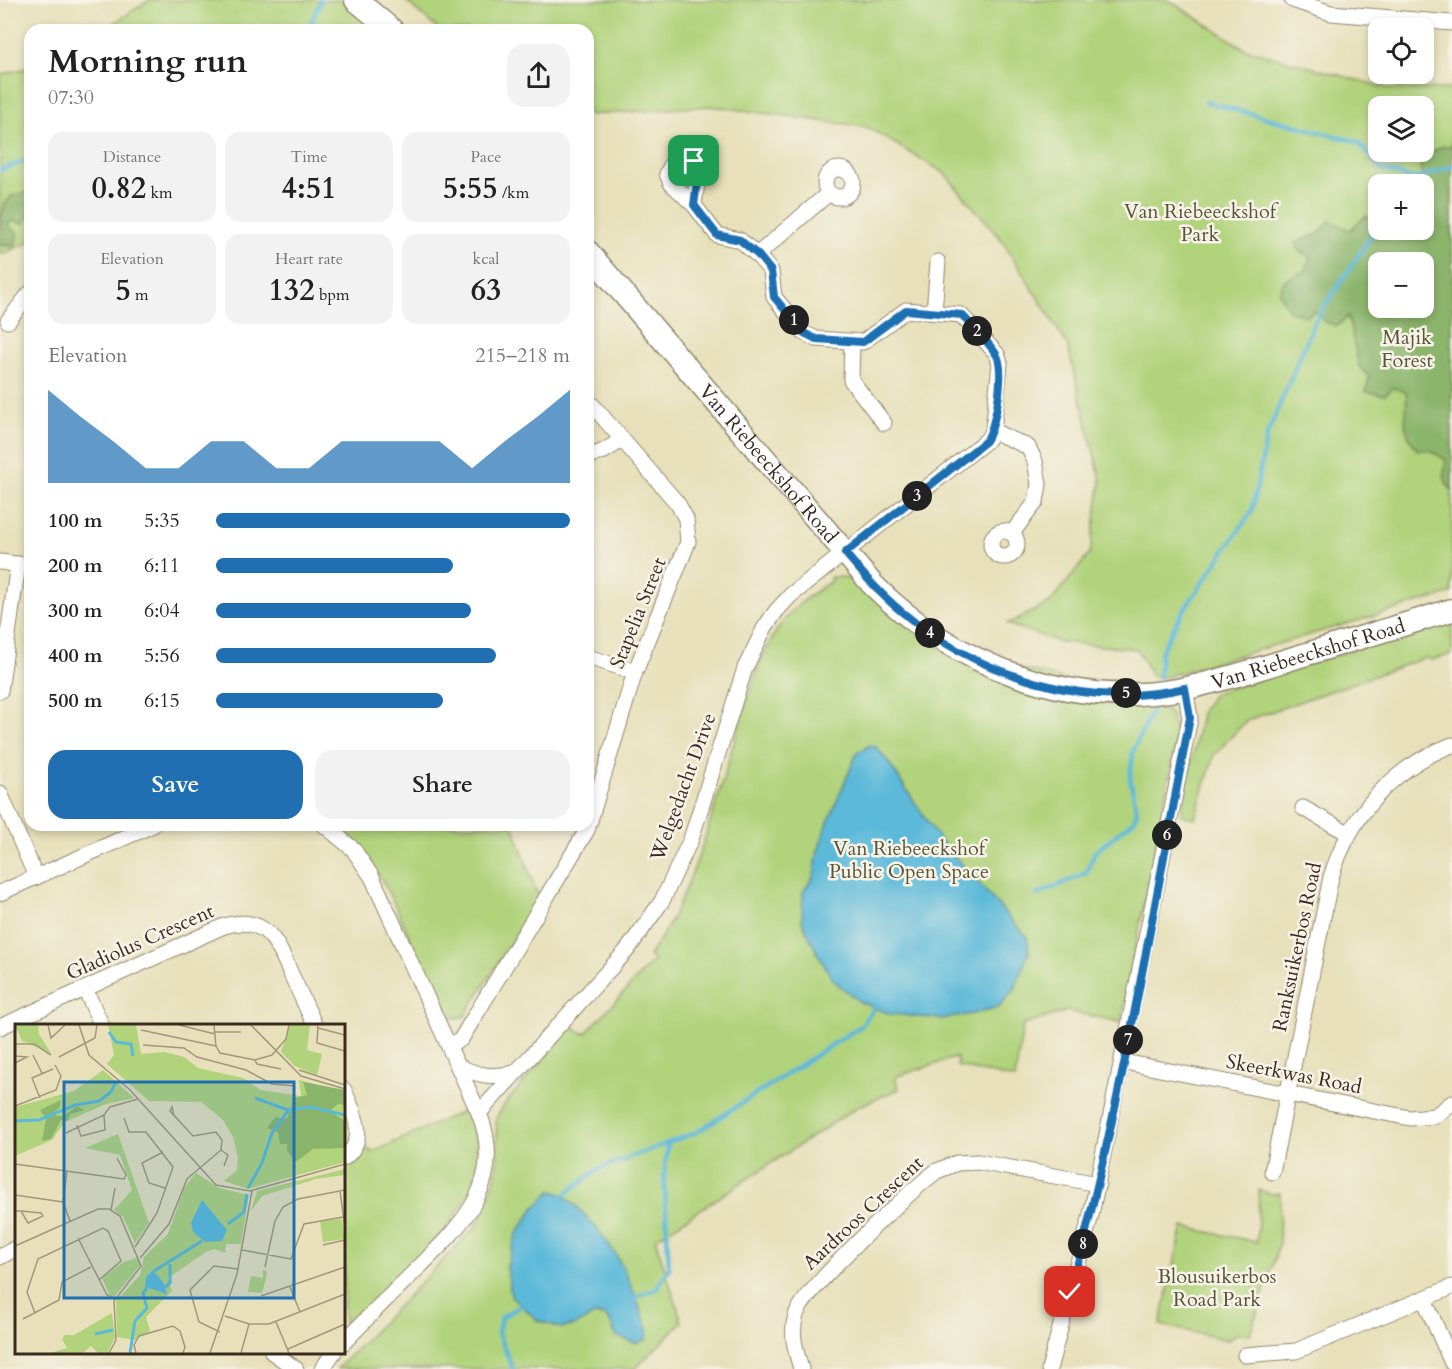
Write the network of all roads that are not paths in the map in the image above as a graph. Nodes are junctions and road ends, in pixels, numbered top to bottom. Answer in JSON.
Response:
{"nodes":[{"id":1,"x":356,"y":0,"type":"edge"},
{"id":2,"x":1292,"y":0,"type":"edge"},
{"id":3,"x":1452,"y":23,"type":"edge"},
{"id":4,"x":385,"y":24,"type":"edge"},
{"id":5,"x":829,"y":193,"type":"dead end"},
{"id":6,"x":694,"y":205,"type":"dead end"},
{"id":7,"x":758,"y":255,"type":"junction"},
{"id":8,"x":594,"y":259,"type":"edge"},
{"id":9,"x":938,"y":262,"type":"dead end"},
{"id":10,"x":24,"y":301,"type":"edge"},
{"id":11,"x":934,"y":312,"type":"junction"},
{"id":12,"x":8,"y":321,"type":"dead end"},
{"id":13,"x":852,"y":342,"type":"junction"},
{"id":14,"x":594,"y":407,"type":"edge"},
{"id":15,"x":884,"y":423,"type":"dead end"},
{"id":16,"x":993,"y":431,"type":"junction"},
{"id":17,"x":622,"y":440,"type":"junction"},
{"id":18,"x":594,"y":455,"type":"edge"},
{"id":19,"x":1012,"y":533,"type":"dead end"},
{"id":20,"x":845,"y":553,"type":"junction"},
{"id":21,"x":0,"y":562,"type":"edge"},
{"id":22,"x":24,"y":565,"type":"edge"},
{"id":23,"x":1452,"y":610,"type":"edge"},
{"id":24,"x":594,"y":659,"type":"edge"},
{"id":25,"x":635,"y":672,"type":"junction"},
{"id":26,"x":1185,"y":688,"type":"junction"},
{"id":27,"x":0,"y":691,"type":"edge"},
{"id":28,"x":1452,"y":745,"type":"edge"},
{"id":29,"x":0,"y":793,"type":"edge"},
{"id":30,"x":594,"y":807,"type":"edge"},
{"id":31,"x":1303,"y":808,"type":"dead end"},
{"id":32,"x":140,"y":831,"type":"edge"},
{"id":33,"x":331,"y":831,"type":"edge"},
{"id":34,"x":586,"y":831,"type":"edge"},
{"id":35,"x":1348,"y":833,"type":"junction"},
{"id":36,"x":36,"y":877,"type":"junction"},
{"id":37,"x":0,"y":893,"type":"edge"},
{"id":38,"x":85,"y":989,"type":"junction"},
{"id":39,"x":101,"y":1024,"type":"edge"},
{"id":40,"x":314,"y":1024,"type":"edge"},
{"id":41,"x":0,"y":1027,"type":"edge"},
{"id":42,"x":449,"y":1046,"type":"junction"},
{"id":43,"x":1124,"y":1062,"type":"junction"},
{"id":44,"x":458,"y":1066,"type":"junction"},
{"id":45,"x":514,"y":1073,"type":"junction"},
{"id":46,"x":345,"y":1093,"type":"edge"},
{"id":47,"x":1288,"y":1094,"type":"junction"},
{"id":48,"x":1452,"y":1102,"type":"edge"},
{"id":49,"x":479,"y":1113,"type":"junction"},
{"id":50,"x":345,"y":1157,"type":"edge"},
{"id":51,"x":1272,"y":1172,"type":"dead end"},
{"id":52,"x":1098,"y":1185,"type":"junction"},
{"id":53,"x":15,"y":1249,"type":"edge"},
{"id":54,"x":0,"y":1257,"type":"edge"},
{"id":55,"x":1452,"y":1287,"type":"edge"},
{"id":56,"x":1424,"y":1299,"type":"junction"},
{"id":57,"x":345,"y":1341,"type":"edge"},
{"id":58,"x":274,"y":1354,"type":"edge"},
{"id":59,"x":333,"y":1354,"type":"edge"},
{"id":60,"x":1245,"y":1355,"type":"dead end"},
{"id":61,"x":1452,"y":1363,"type":"edge"},
{"id":62,"x":296,"y":1369,"type":"edge"},
{"id":63,"x":322,"y":1369,"type":"edge"},
{"id":64,"x":801,"y":1369,"type":"edge"},
{"id":65,"x":1049,"y":1369,"type":"edge"}],
"edges":[{"from":1,"to":4,"type":"street"},
{"from":2,"to":3,"type":"street"},
{"from":5,"to":7,"type":"street"},
{"from":6,"to":7,"type":"street"},
{"from":7,"to":13,"type":"street"},
{"from":8,"to":20,"type":"street","name":"Van Riebeeckshof Road"},
{"from":9,"to":11,"type":"street"},
{"from":10,"to":12,"type":"street"},
{"from":11,"to":13,"type":"street"},
{"from":11,"to":16,"type":"street"},
{"from":13,"to":15,"type":"street"},
{"from":14,"to":17,"type":"street","name":"Stapelia Street"},
{"from":16,"to":19,"type":"street"},
{"from":16,"to":20,"type":"street","name":"Welgedacht Drive"},
{"from":17,"to":18,"type":"street"},
{"from":17,"to":25,"type":"street","name":"Stapelia Street"},
{"from":20,"to":26,"type":"street","name":"Van Riebeeckshof Road"},
{"from":20,"to":45,"type":"street","name":"Welgedacht Drive"},
{"from":21,"to":22,"type":"street"},
{"from":22,"to":27,"type":"street"},
{"from":23,"to":26,"type":"street","name":"Van Riebeeckshof Road"},
{"from":24,"to":25,"type":"street"},
{"from":25,"to":30,"type":"street","name":"Stapelia Street"},
{"from":26,"to":43,"type":"street"},
{"from":28,"to":35,"type":"street","name":"Ranksuikerbos Road"},
{"from":29,"to":36,"type":"street"},
{"from":31,"to":35,"type":"street"},
{"from":32,"to":36,"type":"street"},
{"from":33,"to":42,"type":"street"},
{"from":34,"to":42,"type":"street","name":"Stapelia Street"},
{"from":35,"to":47,"type":"street","name":"Ranksuikerbos Road"},
{"from":36,"to":37,"type":"street"},
{"from":38,"to":39,"type":"street"},
{"from":38,"to":40,"type":"street","name":"Gladiolus Crescent"},
{"from":38,"to":41,"type":"street","name":"Gladiolus Crescent"},
{"from":42,"to":44,"type":"street"},
{"from":43,"to":47,"type":"street","name":"Skeerkwas Road"},
{"from":43,"to":52,"type":"street"},
{"from":44,"to":45,"type":"street"},
{"from":44,"to":49,"type":"street"},
{"from":45,"to":49,"type":"street","name":"Welgedacht Drive"},
{"from":46,"to":50,"type":"street"},
{"from":47,"to":48,"type":"street","name":"Skeerkwas Road"},
{"from":47,"to":51,"type":"street","name":"Ranksuikerbos Road"},
{"from":49,"to":57,"type":"street"},
{"from":52,"to":64,"type":"street","name":"Aardroos Crescent"},
{"from":52,"to":65,"type":"street"},
{"from":53,"to":54,"type":"street"},
{"from":55,"to":56,"type":"street"},
{"from":56,"to":60,"type":"street"},
{"from":56,"to":61,"type":"street"},
{"from":58,"to":62,"type":"street"},
{"from":59,"to":63,"type":"street"}]}
